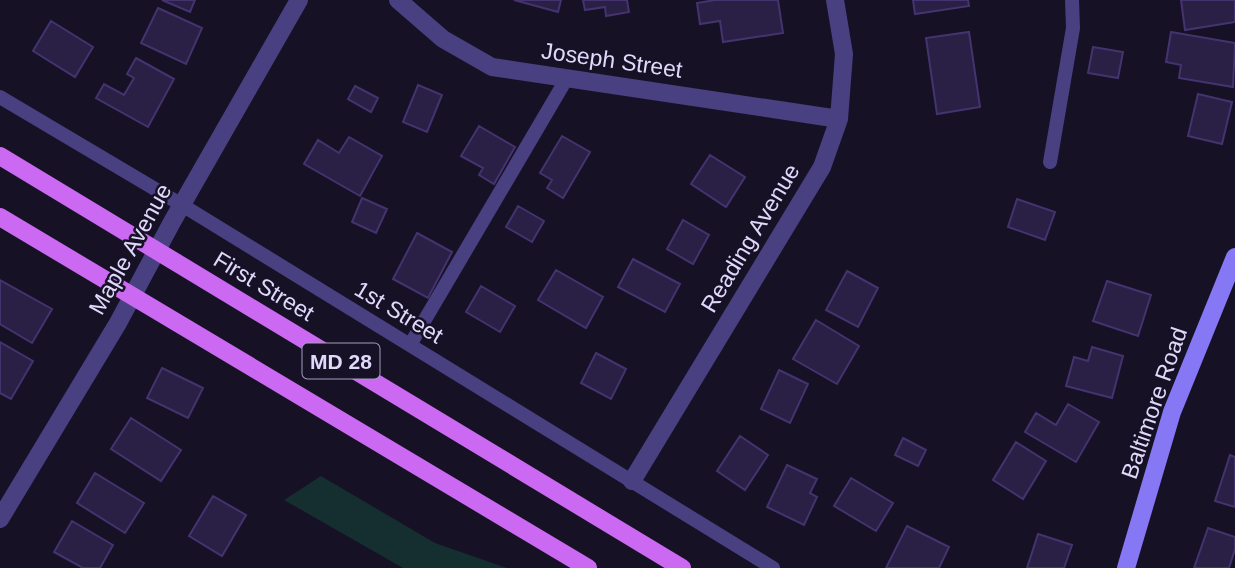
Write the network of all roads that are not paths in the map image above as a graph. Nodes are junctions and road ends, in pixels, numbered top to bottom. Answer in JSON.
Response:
{"nodes":[{"id":1,"x":299,"y":0,"type":"edge"},
{"id":2,"x":398,"y":0,"type":"edge"},
{"id":3,"x":835,"y":0,"type":"edge"},
{"id":4,"x":1072,"y":0,"type":"edge"},
{"id":5,"x":567,"y":78,"type":"junction"},
{"id":6,"x":0,"y":97,"type":"edge"},
{"id":7,"x":839,"y":119,"type":"junction"},
{"id":8,"x":0,"y":156,"type":"edge"},
{"id":9,"x":1050,"y":162,"type":"dead end"},
{"id":10,"x":182,"y":205,"type":"junction"},
{"id":11,"x":0,"y":217,"type":"edge"},
{"id":12,"x":156,"y":249,"type":"junction"},
{"id":13,"x":1235,"y":257,"type":"edge"},
{"id":14,"x":132,"y":295,"type":"junction"},
{"id":15,"x":1227,"y":296,"type":"edge"},
{"id":16,"x":410,"y":345,"type":"junction"},
{"id":17,"x":632,"y":481,"type":"junction"},
{"id":18,"x":0,"y":519,"type":"edge"},
{"id":19,"x":588,"y":568,"type":"edge"},
{"id":20,"x":682,"y":568,"type":"edge"},
{"id":21,"x":773,"y":568,"type":"edge"},
{"id":22,"x":1126,"y":568,"type":"edge"}],
"edges":[{"from":1,"to":10,"type":"street","name":"Maple Avenue"},
{"from":2,"to":5,"type":"street","name":"Joseph Street"},
{"from":3,"to":7,"type":"street","name":"Reading Avenue"},
{"from":4,"to":9,"type":"lane"},
{"from":5,"to":7,"type":"street","name":"Joseph Street"},
{"from":5,"to":16,"type":"lane"},
{"from":6,"to":10,"type":"lane","name":"1st Street"},
{"from":7,"to":17,"type":"street","name":"Reading Avenue"},
{"from":8,"to":12,"type":"main road","name":"First Street","number":"MD 28"},
{"from":10,"to":12,"type":"street","name":"Maple Avenue"},
{"from":10,"to":16,"type":"lane","name":"1st Street"},
{"from":11,"to":14,"type":"main road","number":"MD 28"},
{"from":12,"to":14,"type":"street","name":"Maple Avenue"},
{"from":12,"to":20,"type":"main road","name":"First Street","number":"MD 28"},
{"from":13,"to":15,"type":"street","name":"Baltimore Road"},
{"from":14,"to":18,"type":"street","name":"Maple Avenue"},
{"from":14,"to":19,"type":"main road","number":"MD 28"},
{"from":15,"to":22,"type":"street","name":"Baltimore Road"},
{"from":16,"to":17,"type":"lane","name":"1st Street"},
{"from":17,"to":21,"type":"lane","name":"1st Street"}]}
